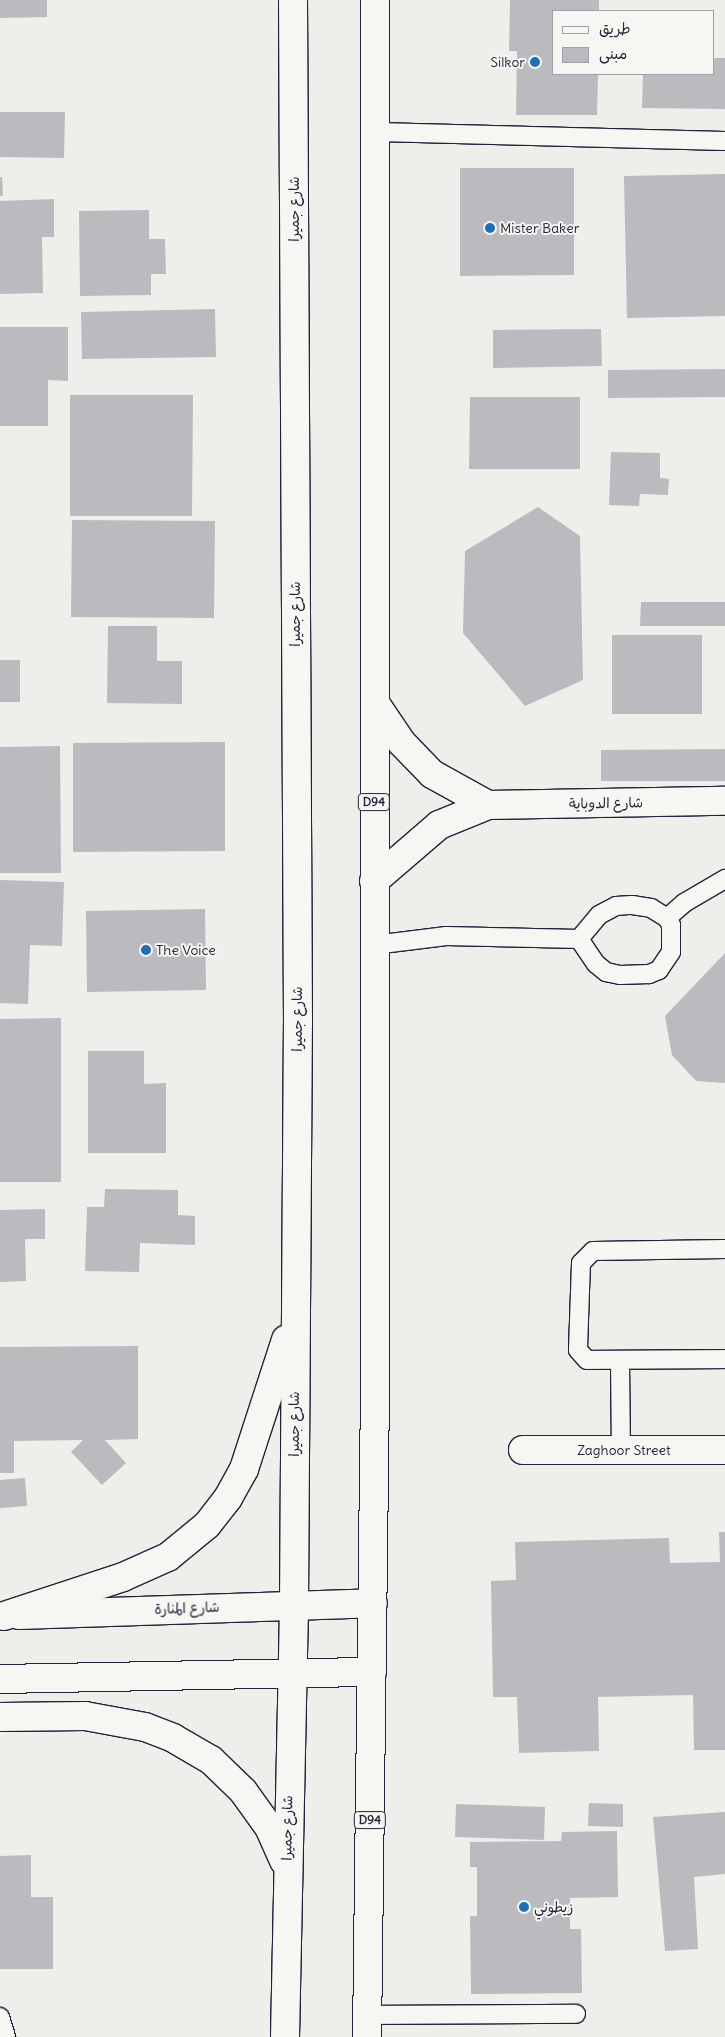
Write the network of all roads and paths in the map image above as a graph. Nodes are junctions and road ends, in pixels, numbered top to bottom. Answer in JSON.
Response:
{"nodes":[{"id":1,"x":293,"y":0,"type":"edge"},
{"id":2,"x":375,"y":0,"type":"edge"},
{"id":3,"x":377,"y":132,"type":"junction"},
{"id":4,"x":725,"y":141,"type":"edge"},
{"id":5,"x":374,"y":703,"type":"junction"},
{"id":6,"x":725,"y":801,"type":"edge"},
{"id":7,"x":488,"y":805,"type":"junction"},
{"id":8,"x":725,"y":880,"type":"edge"},
{"id":9,"x":374,"y":881,"type":"junction"},
{"id":10,"x":667,"y":918,"type":"junction"},
{"id":11,"x":579,"y":938,"type":"junction"},
{"id":12,"x":374,"y":944,"type":"junction"},
{"id":13,"x":725,"y":1249,"type":"edge"},
{"id":14,"x":294,"y":1315,"type":"junction"},
{"id":15,"x":725,"y":1359,"type":"edge"},
{"id":16,"x":620,"y":1360,"type":"junction"},
{"id":17,"x":523,"y":1450,"type":"dead end"},
{"id":18,"x":621,"y":1450,"type":"junction"},
{"id":19,"x":725,"y":1450,"type":"edge"},
{"id":20,"x":373,"y":1603,"type":"junction"},
{"id":21,"x":294,"y":1604,"type":"junction"},
{"id":22,"x":2,"y":1616,"type":"edge"},
{"id":23,"x":372,"y":1672,"type":"junction"},
{"id":24,"x":292,"y":1673,"type":"junction"},
{"id":25,"x":0,"y":1679,"type":"edge"},
{"id":26,"x":0,"y":1717,"type":"edge"},
{"id":27,"x":286,"y":1867,"type":"junction"},
{"id":28,"x":576,"y":2014,"type":"dead end"},
{"id":29,"x":0,"y":2018,"type":"edge"},
{"id":30,"x":367,"y":2026,"type":"edge"},
{"id":31,"x":6,"y":2037,"type":"edge"},
{"id":32,"x":285,"y":2037,"type":"edge"}],
"edges":[{"from":1,"to":14,"type":"main road","name":"شارع جميرا"},
{"from":2,"to":3,"type":"main road","number":"D94"},
{"from":3,"to":4,"type":"lane"},
{"from":3,"to":5,"type":"main road","number":"D94"},
{"from":5,"to":7,"type":"main road","name":"شارع الدوباية"},
{"from":5,"to":9,"type":"main road","number":"D94"},
{"from":6,"to":7,"type":"main road","name":"شارع الدوباية"},
{"from":7,"to":9,"type":"main road","name":"شارع الدوباية"},
{"from":8,"to":10,"type":"lane"},
{"from":9,"to":12,"type":"main road","number":"D94"},
{"from":10,"to":11,"type":"lane"},
{"from":10,"to":11,"type":"lane"},
{"from":11,"to":12,"type":"lane"},
{"from":12,"to":20,"type":"main road","number":"D94"},
{"from":13,"to":16,"type":"lane"},
{"from":14,"to":21,"type":"main road","name":"شارع جميرا"},
{"from":14,"to":22,"type":"main road"},
{"from":15,"to":16,"type":"lane"},
{"from":16,"to":18,"type":"lane"},
{"from":17,"to":18,"type":"main road","name":"Zaghoor Street"},
{"from":18,"to":19,"type":"main road","name":"Zaghoor Street"},
{"from":20,"to":21,"type":"main road","name":"شارع المنارة"},
{"from":20,"to":23,"type":"main road","number":"D94"},
{"from":21,"to":22,"type":"main road","name":"شارع المنارة"},
{"from":21,"to":24,"type":"main road","name":"شارع جميرا"},
{"from":23,"to":24,"type":"main road"},
{"from":23,"to":30,"type":"main road","number":"D94"},
{"from":24,"to":25,"type":"main road"},
{"from":24,"to":27,"type":"main road","name":"شارع جميرا"},
{"from":26,"to":27,"type":"main road"},
{"from":27,"to":32,"type":"main road","name":"شارع جميرا"},
{"from":28,"to":30,"type":"lane"},
{"from":29,"to":31,"type":"lane"}]}
